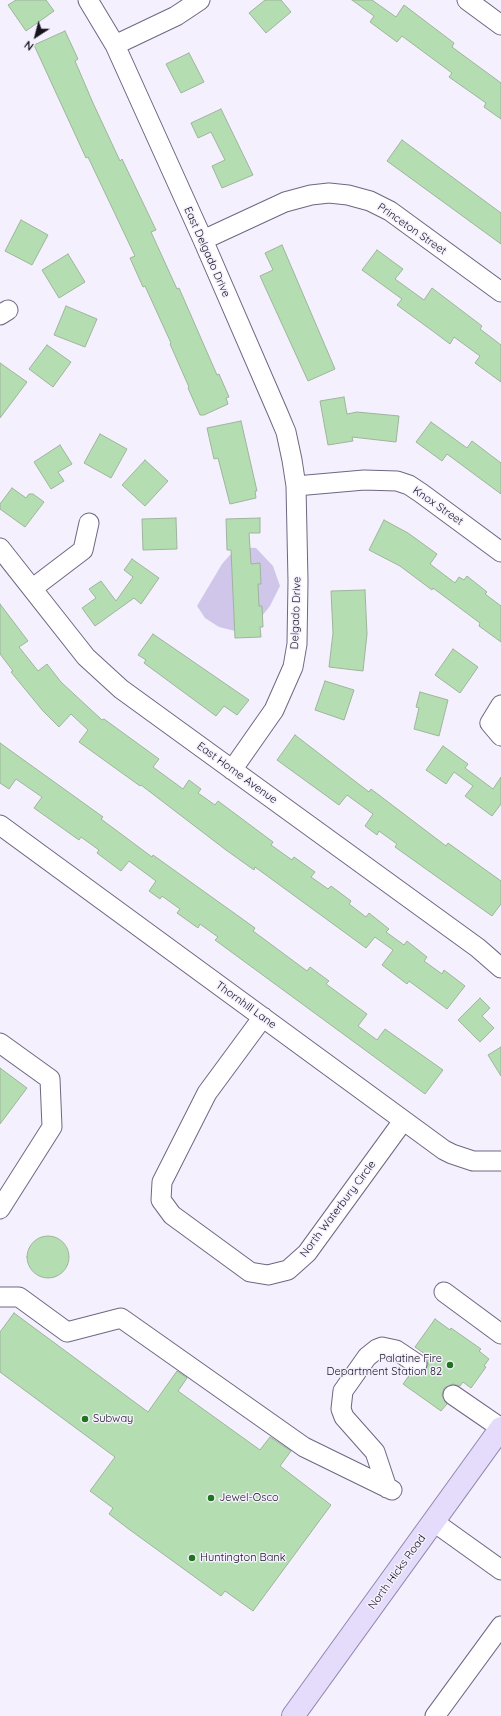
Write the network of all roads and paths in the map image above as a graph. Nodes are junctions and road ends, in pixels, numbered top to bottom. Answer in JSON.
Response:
{"nodes":[{"id":1,"x":88,"y":0,"type":"edge"},
{"id":2,"x":200,"y":0,"type":"edge"},
{"id":3,"x":467,"y":0,"type":"edge"},
{"id":4,"x":501,"y":25,"type":"edge"},
{"id":5,"x":115,"y":45,"type":"junction"},
{"id":6,"x":203,"y":240,"type":"junction"},
{"id":7,"x":501,"y":292,"type":"edge"},
{"id":8,"x":296,"y":486,"type":"junction"},
{"id":9,"x":89,"y":523,"type":"dead end"},
{"id":10,"x":0,"y":548,"type":"edge"},
{"id":11,"x":501,"y":552,"type":"edge"},
{"id":12,"x":33,"y":588,"type":"junction"},
{"id":13,"x":501,"y":705,"type":"edge"},
{"id":14,"x":496,"y":729,"type":"edge"},
{"id":15,"x":232,"y":770,"type":"junction"},
{"id":16,"x":0,"y":826,"type":"edge"},
{"id":17,"x":501,"y":968,"type":"edge"},
{"id":18,"x":264,"y":1017,"type":"junction"},
{"id":19,"x":0,"y":1043,"type":"edge"},
{"id":20,"x":403,"y":1121,"type":"junction"},
{"id":21,"x":501,"y":1161,"type":"edge"},
{"id":22,"x":0,"y":1209,"type":"edge"},
{"id":23,"x":444,"y":1292,"type":"dead end"},
{"id":24,"x":0,"y":1297,"type":"edge"},
{"id":25,"x":501,"y":1334,"type":"edge"},
{"id":26,"x":417,"y":1364,"type":"dead end"},
{"id":27,"x":453,"y":1395,"type":"dead end"},
{"id":28,"x":501,"y":1428,"type":"edge"},
{"id":29,"x":434,"y":1522,"type":"junction"},
{"id":30,"x":501,"y":1570,"type":"edge"},
{"id":31,"x":501,"y":1626,"type":"edge"},
{"id":32,"x":300,"y":1713,"type":"edge"},
{"id":33,"x":435,"y":1716,"type":"edge"}],
"edges":[{"from":1,"to":5,"type":"street","name":"East Delgado Drive"},
{"from":2,"to":5,"type":"street"},
{"from":3,"to":4,"type":"street"},
{"from":5,"to":6,"type":"street","name":"East Delgado Drive"},
{"from":6,"to":7,"type":"street","name":"Princeton Street"},
{"from":6,"to":8,"type":"street","name":"East Delgado Drive"},
{"from":8,"to":11,"type":"street","name":"Knox Street"},
{"from":8,"to":15,"type":"street","name":"Delgado Drive"},
{"from":9,"to":12,"type":"street"},
{"from":10,"to":12,"type":"street","name":"East Home Avenue"},
{"from":12,"to":15,"type":"street","name":"East Home Avenue"},
{"from":13,"to":14,"type":"street"},
{"from":15,"to":17,"type":"street","name":"East Home Avenue"},
{"from":16,"to":18,"type":"street","name":"Thornhill Lane"},
{"from":18,"to":20,"type":"street","name":"Thornhill Lane"},
{"from":18,"to":20,"type":"street","name":"North Waterbury Circle"},
{"from":19,"to":22,"type":"street"},
{"from":20,"to":21,"type":"street","name":"Thornhill Lane"},
{"from":23,"to":25,"type":"street"},
{"from":24,"to":26,"type":"street"},
{"from":27,"to":28,"type":"street"},
{"from":28,"to":29,"type":"main road","name":"North Hicks Road"},
{"from":29,"to":30,"type":"street"},
{"from":29,"to":32,"type":"main road","name":"North Hicks Road"},
{"from":31,"to":33,"type":"street"}]}
